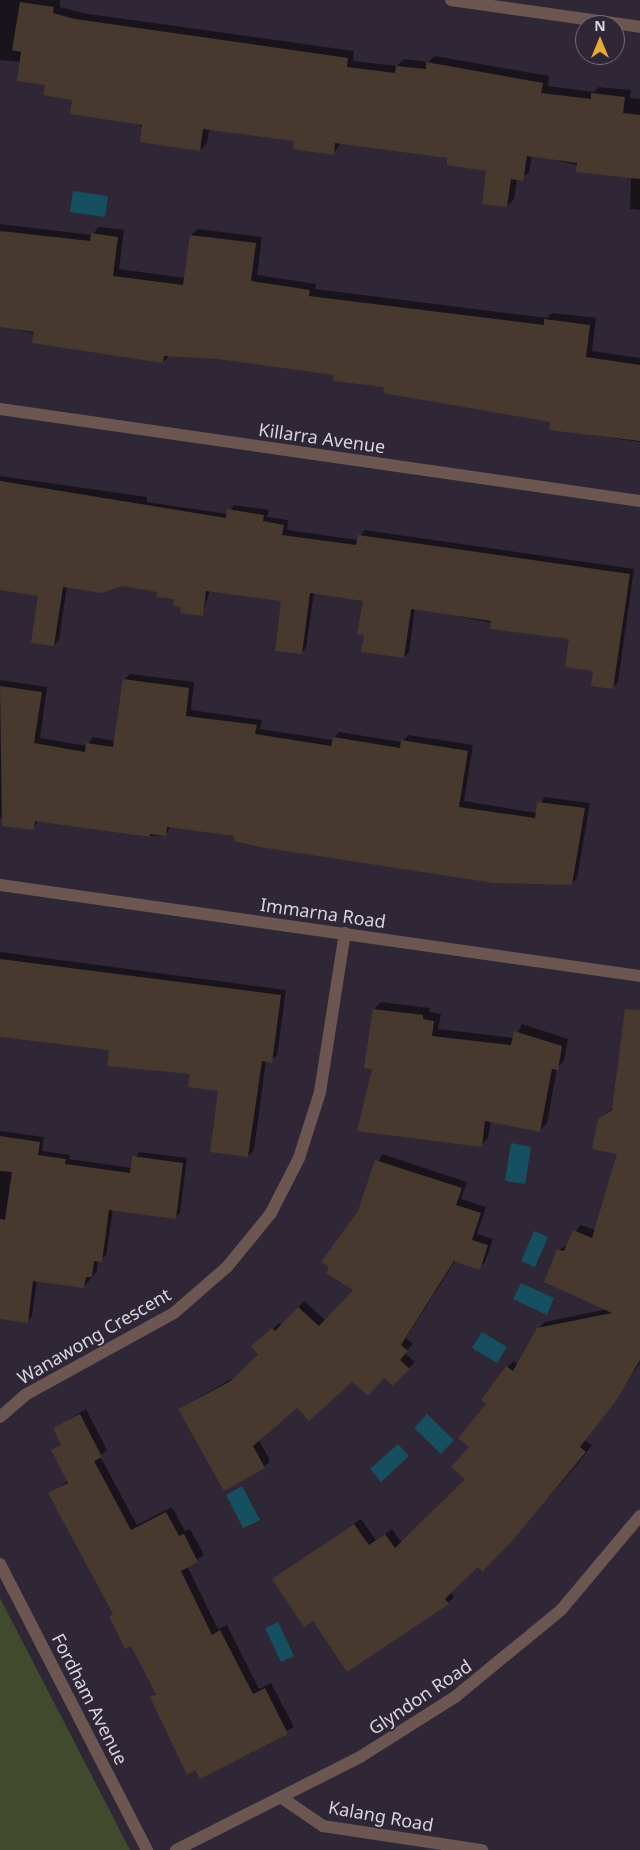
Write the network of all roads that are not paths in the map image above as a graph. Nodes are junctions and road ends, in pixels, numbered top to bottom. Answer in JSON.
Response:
{"nodes":[{"id":1,"x":451,"y":0,"type":"edge"},
{"id":2,"x":640,"y":27,"type":"edge"},
{"id":3,"x":0,"y":409,"type":"edge"},
{"id":4,"x":640,"y":501,"type":"edge"},
{"id":5,"x":0,"y":885,"type":"edge"},
{"id":6,"x":345,"y":933,"type":"junction"},
{"id":7,"x":640,"y":976,"type":"edge"},
{"id":8,"x":0,"y":1417,"type":"edge"},
{"id":9,"x":640,"y":1516,"type":"edge"},
{"id":10,"x":0,"y":1564,"type":"edge"},
{"id":11,"x":282,"y":1798,"type":"junction"},
{"id":12,"x":147,"y":1850,"type":"edge"},
{"id":13,"x":176,"y":1850,"type":"edge"},
{"id":14,"x":482,"y":1850,"type":"edge"}],
"edges":[{"from":1,"to":2,"type":"street"},
{"from":3,"to":4,"type":"street","name":"Killarra Avenue"},
{"from":5,"to":6,"type":"street","name":"Immarna Road"},
{"from":6,"to":7,"type":"street","name":"Immarna Road"},
{"from":6,"to":8,"type":"street","name":"Wanawong Crescent"},
{"from":9,"to":11,"type":"street","name":"Glyndon Road"},
{"from":10,"to":12,"type":"street","name":"Fordham Avenue"},
{"from":11,"to":13,"type":"street","name":"Glyndon Road"},
{"from":11,"to":14,"type":"street","name":"Kalang Road"}]}
